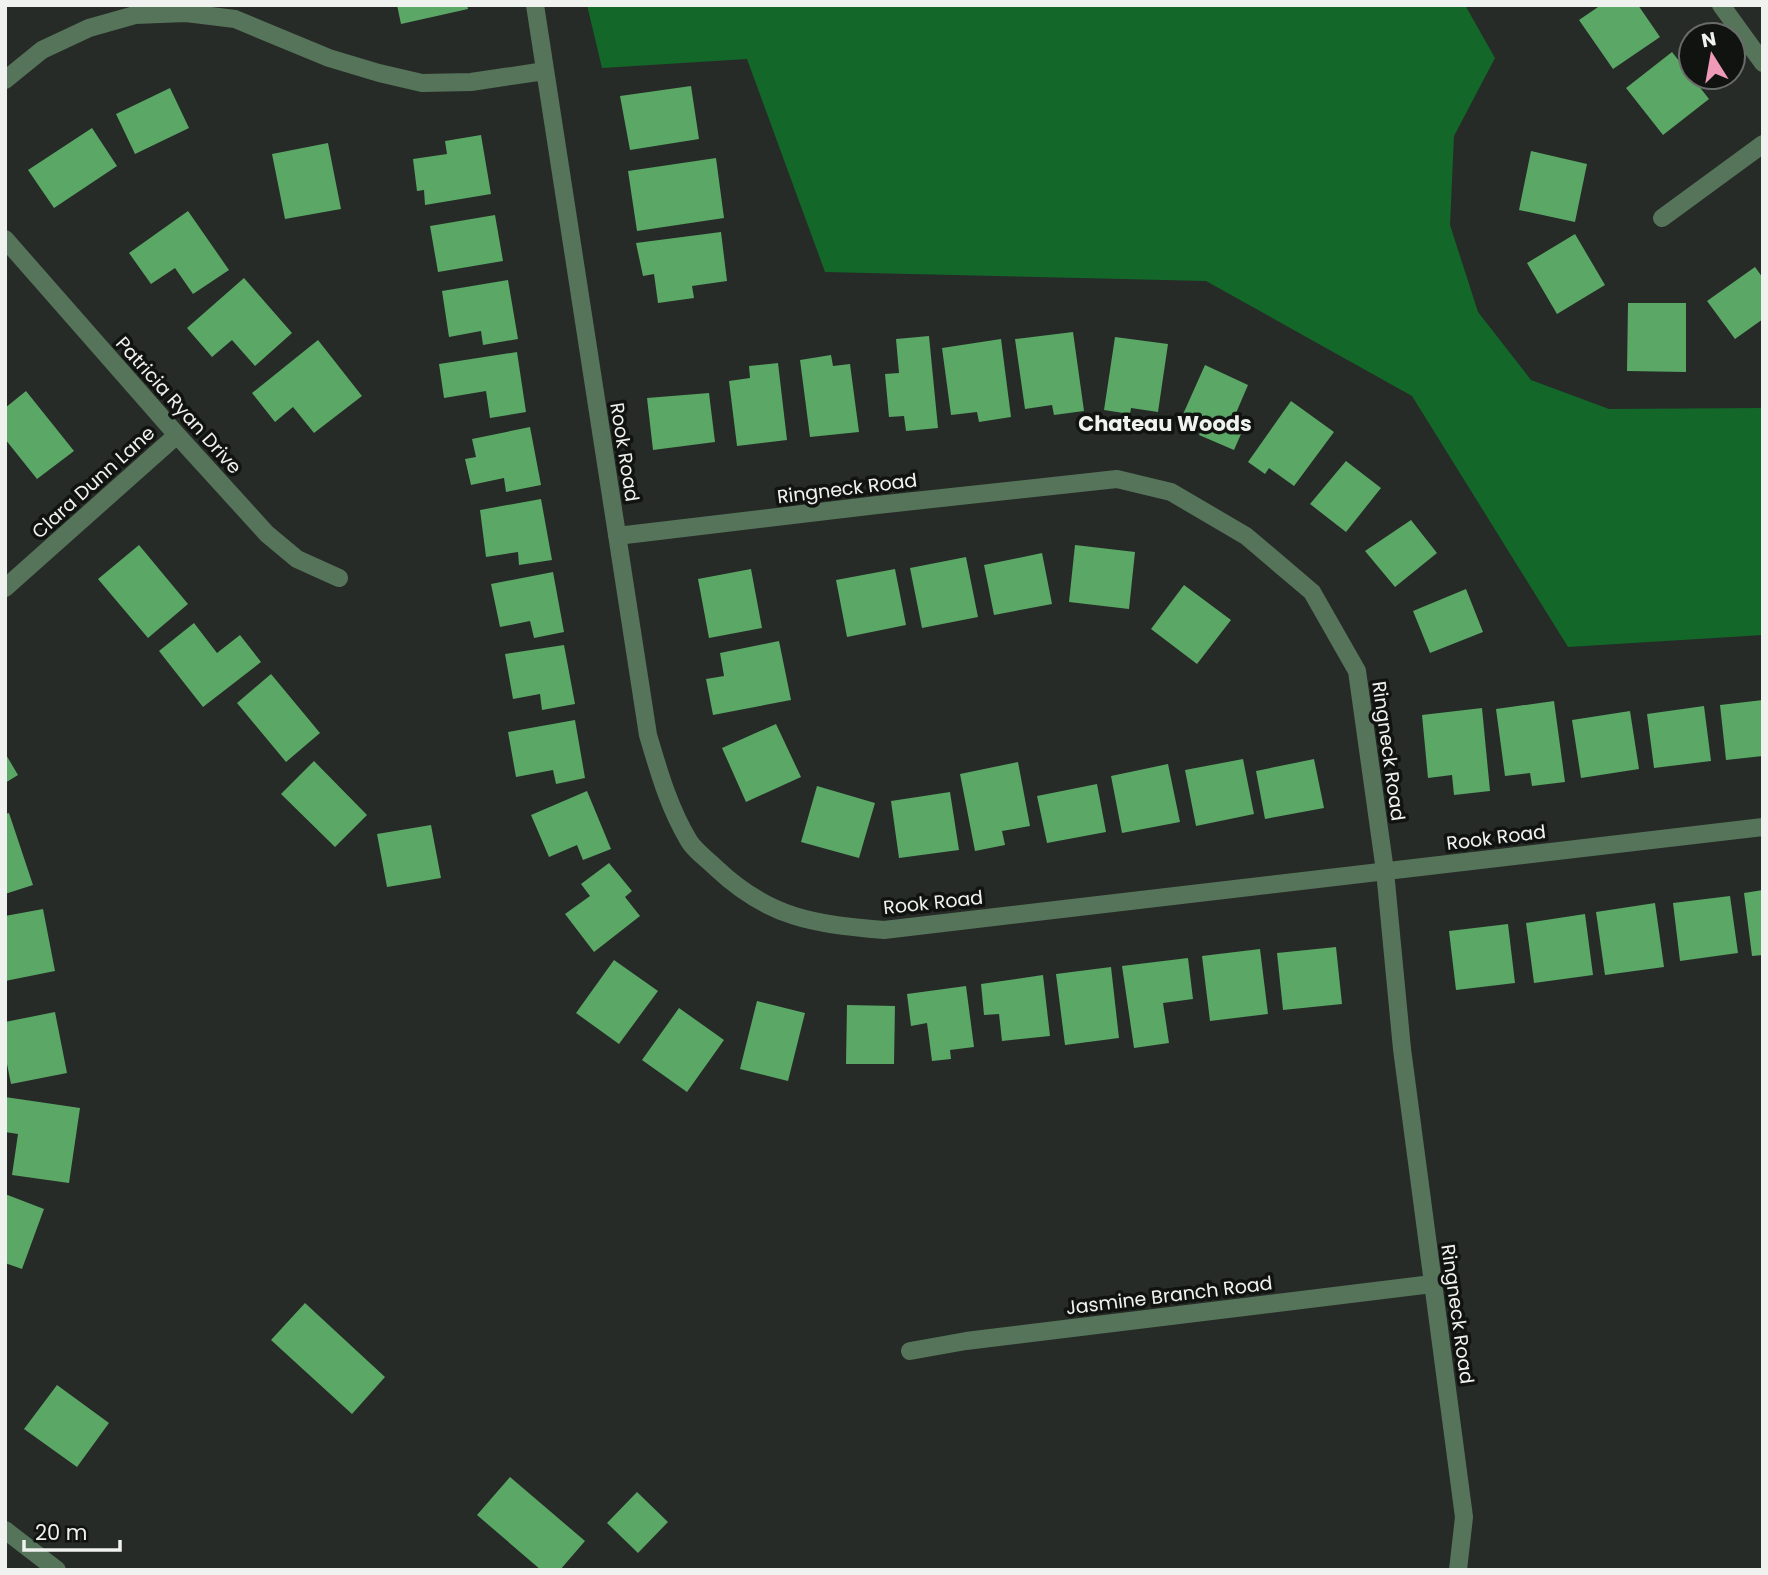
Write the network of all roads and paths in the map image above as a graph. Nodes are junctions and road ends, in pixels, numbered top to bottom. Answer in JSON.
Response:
{"nodes":[{"id":1,"x":535,"y":5,"type":"edge"},
{"id":2,"x":1721,"y":5,"type":"edge"},
{"id":3,"x":1763,"y":63,"type":"edge"},
{"id":4,"x":545,"y":71,"type":"junction"},
{"id":5,"x":5,"y":80,"type":"edge"},
{"id":6,"x":1763,"y":144,"type":"edge"},
{"id":7,"x":1662,"y":218,"type":"dead end"},
{"id":8,"x":5,"y":239,"type":"edge"},
{"id":9,"x":177,"y":435,"type":"junction"},
{"id":10,"x":617,"y":536,"type":"junction"},
{"id":11,"x":339,"y":578,"type":"dead end"},
{"id":12,"x":5,"y":588,"type":"edge"},
{"id":13,"x":1763,"y":827,"type":"edge"},
{"id":14,"x":1385,"y":871,"type":"junction"},
{"id":15,"x":1433,"y":1284,"type":"junction"},
{"id":16,"x":910,"y":1351,"type":"dead end"},
{"id":17,"x":5,"y":1530,"type":"edge"},
{"id":18,"x":57,"y":1570,"type":"edge"},
{"id":19,"x":1458,"y":1570,"type":"edge"}],
"edges":[{"from":1,"to":4,"type":"street","name":"Rook Road"},
{"from":2,"to":3,"type":"street"},
{"from":4,"to":5,"type":"street"},
{"from":4,"to":10,"type":"street","name":"Rook Road"},
{"from":6,"to":7,"type":"street"},
{"from":8,"to":9,"type":"street","name":"Patricia Ryan Drive"},
{"from":9,"to":11,"type":"street","name":"Patricia Ryan Drive"},
{"from":9,"to":12,"type":"street","name":"Clara Dunn Lane"},
{"from":10,"to":14,"type":"street","name":"Ringneck Road"},
{"from":10,"to":14,"type":"street","name":"Rook Road"},
{"from":13,"to":14,"type":"street","name":"Rook Road"},
{"from":14,"to":15,"type":"street","name":"Ringneck Road"},
{"from":15,"to":16,"type":"street","name":"Jasmine Branch Road"},
{"from":15,"to":19,"type":"street","name":"Ringneck Road"},
{"from":17,"to":18,"type":"street"}]}
